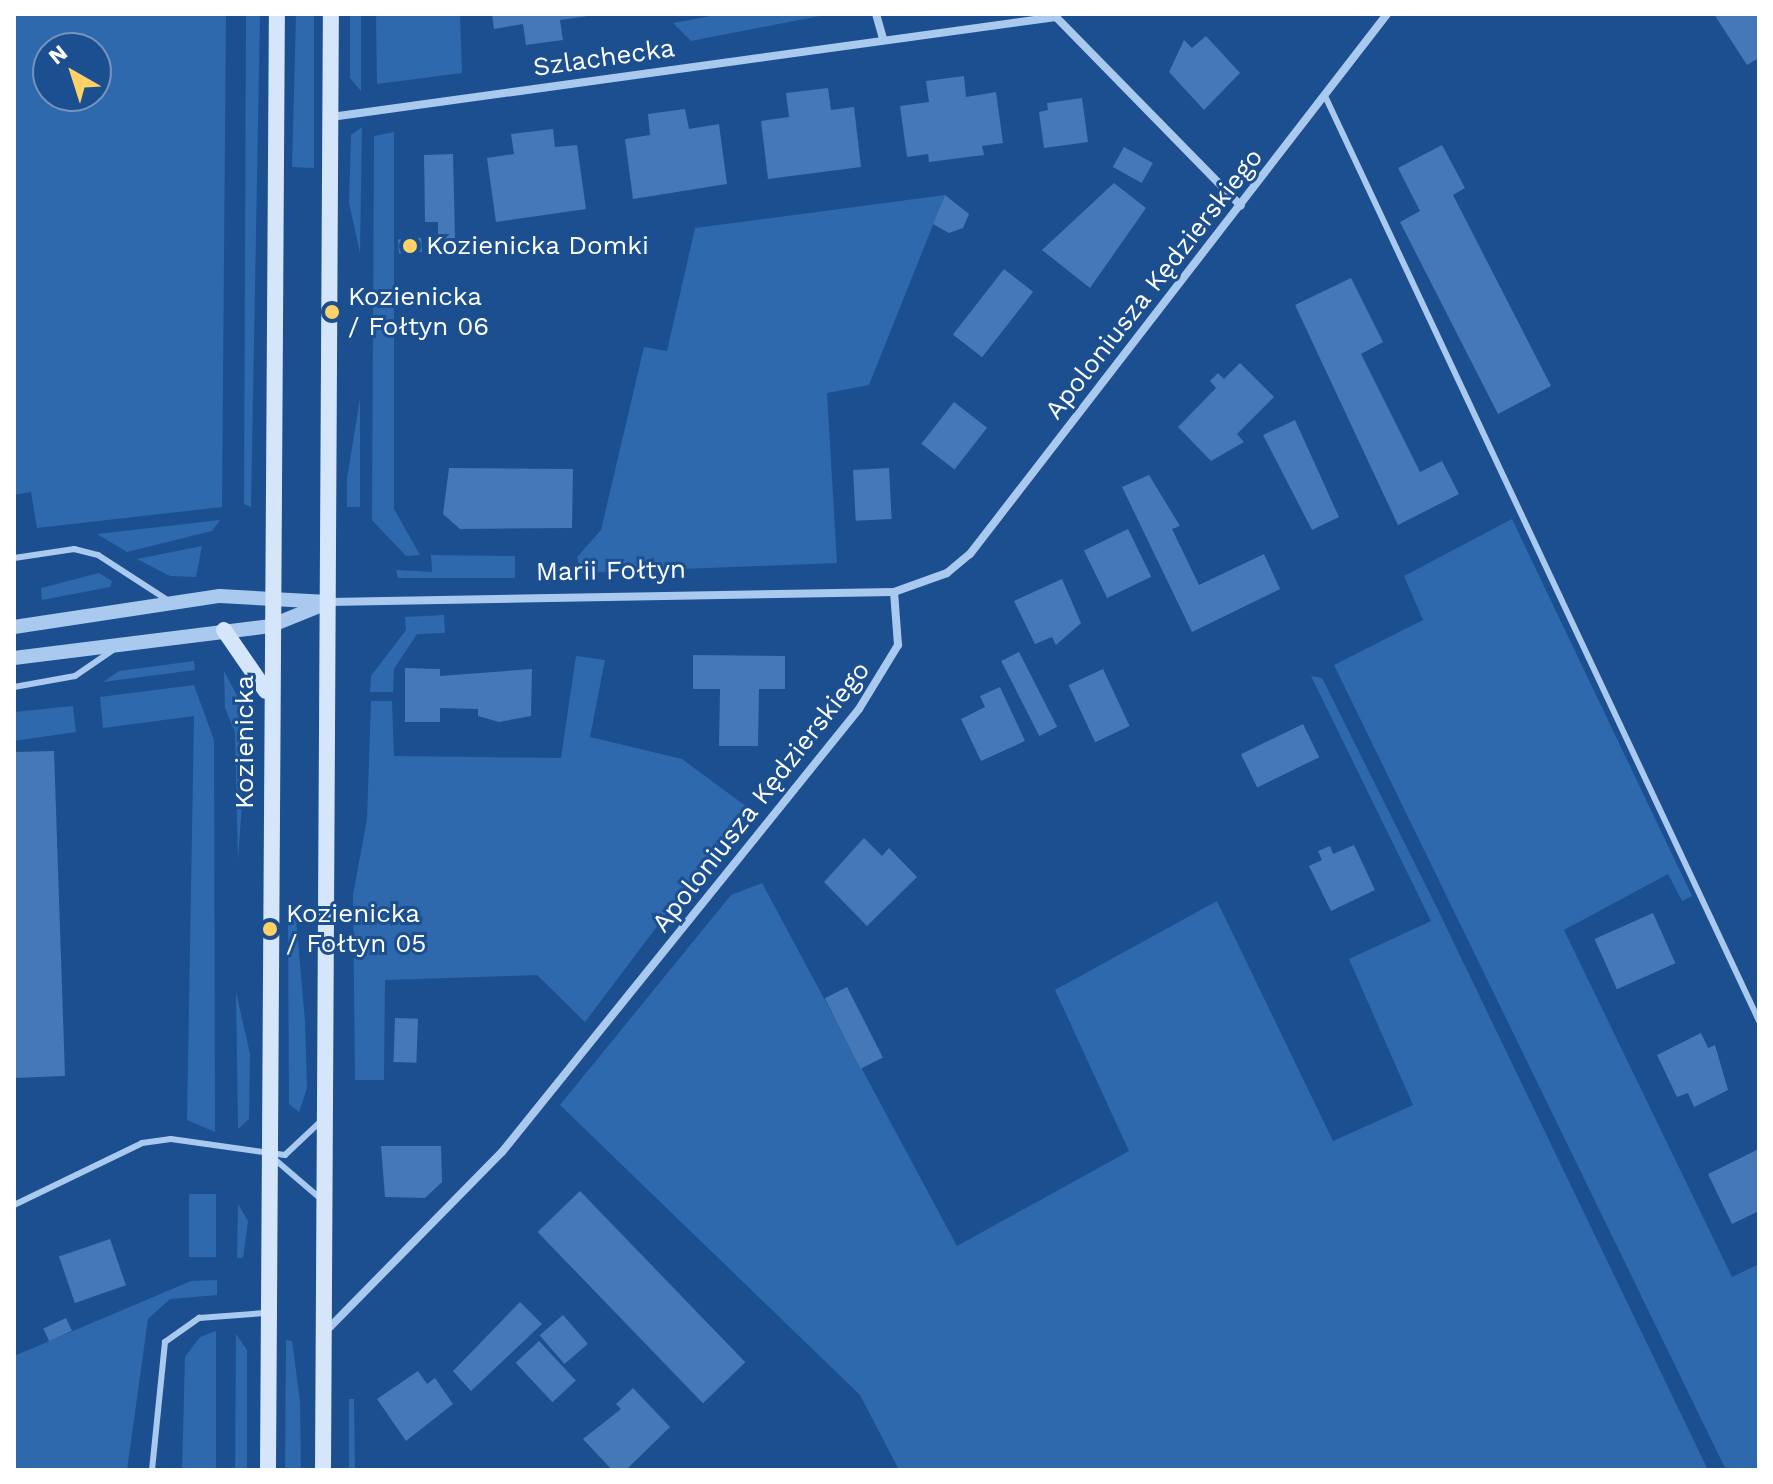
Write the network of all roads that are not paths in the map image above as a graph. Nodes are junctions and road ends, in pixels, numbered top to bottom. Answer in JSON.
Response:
{"nodes":[{"id":1,"x":277,"y":14,"type":"edge"},
{"id":2,"x":331,"y":14,"type":"edge"},
{"id":3,"x":876,"y":14,"type":"edge"},
{"id":4,"x":1387,"y":14,"type":"edge"},
{"id":5,"x":883,"y":38,"type":"junction"},
{"id":6,"x":1325,"y":96,"type":"junction"},
{"id":7,"x":331,"y":117,"type":"junction"},
{"id":8,"x":1241,"y":206,"type":"junction"},
{"id":9,"x":14,"y":558,"type":"edge"},
{"id":10,"x":894,"y":592,"type":"junction"},
{"id":11,"x":270,"y":595,"type":"junction"},
{"id":12,"x":169,"y":601,"type":"junction"},
{"id":13,"x":329,"y":602,"type":"junction"},
{"id":14,"x":270,"y":626,"type":"junction"},
{"id":15,"x":14,"y":627,"type":"edge"},
{"id":16,"x":224,"y":630,"type":"junction"},
{"id":17,"x":123,"y":643,"type":"junction"},
{"id":18,"x":14,"y":658,"type":"edge"},
{"id":19,"x":14,"y":687,"type":"edge"},
{"id":20,"x":269,"y":701,"type":"junction"},
{"id":21,"x":1759,"y":1021,"type":"edge"},
{"id":22,"x":325,"y":1110,"type":"junction"},
{"id":23,"x":269,"y":1155,"type":"junction"},
{"id":24,"x":324,"y":1202,"type":"junction"},
{"id":25,"x":14,"y":1205,"type":"edge"},
{"id":26,"x":269,"y":1313,"type":"junction"},
{"id":27,"x":325,"y":1332,"type":"junction"},
{"id":28,"x":152,"y":1470,"type":"edge"},
{"id":29,"x":268,"y":1470,"type":"edge"},
{"id":30,"x":323,"y":1470,"type":"edge"}],
"edges":[{"from":1,"to":11,"type":"main road","name":"Kozienicka"},
{"from":2,"to":7,"type":"main road"},
{"from":3,"to":5,"type":"street"},
{"from":4,"to":6,"type":"street","name":"Apoloniusza Kędzierskiego"},
{"from":5,"to":7,"type":"street","name":"Szlachecka"},
{"from":5,"to":8,"type":"street","name":"Szlachecka"},
{"from":6,"to":8,"type":"street","name":"Apoloniusza Kędzierskiego"},
{"from":6,"to":21,"type":"lane"},
{"from":7,"to":13,"type":"main road"},
{"from":8,"to":10,"type":"street","name":"Apoloniusza Kędzierskiego"},
{"from":9,"to":12,"type":"lane"},
{"from":10,"to":13,"type":"street","name":"Marii Fołtyn"},
{"from":10,"to":27,"type":"street","name":"Apoloniusza Kędzierskiego"},
{"from":11,"to":12,"type":"street","name":"Marii Fołtyn"},
{"from":11,"to":13,"type":"street","name":"Marii Fołtyn"},
{"from":11,"to":14,"type":"main road","name":"Kozienicka"},
{"from":12,"to":15,"type":"street","name":"Marii Fołtyn"},
{"from":13,"to":14,"type":"street","name":"Marii Fołtyn"},
{"from":13,"to":22,"type":"main road"},
{"from":14,"to":16,"type":"street","name":"Marii Fołtyn"},
{"from":14,"to":20,"type":"main road","name":"Kozienicka"},
{"from":16,"to":17,"type":"street","name":"Marii Fołtyn"},
{"from":16,"to":20,"type":"main road"},
{"from":17,"to":18,"type":"street","name":"Marii Fołtyn"},
{"from":17,"to":19,"type":"lane"},
{"from":20,"to":23,"type":"main road","name":"Kozienicka"},
{"from":22,"to":23,"type":"lane"},
{"from":22,"to":24,"type":"main road"},
{"from":23,"to":24,"type":"lane"},
{"from":23,"to":25,"type":"lane"},
{"from":23,"to":26,"type":"main road","name":"Kozienicka"},
{"from":24,"to":27,"type":"main road"},
{"from":26,"to":28,"type":"lane"},
{"from":26,"to":29,"type":"main road","name":"Kozienicka"},
{"from":27,"to":30,"type":"main road"}]}
